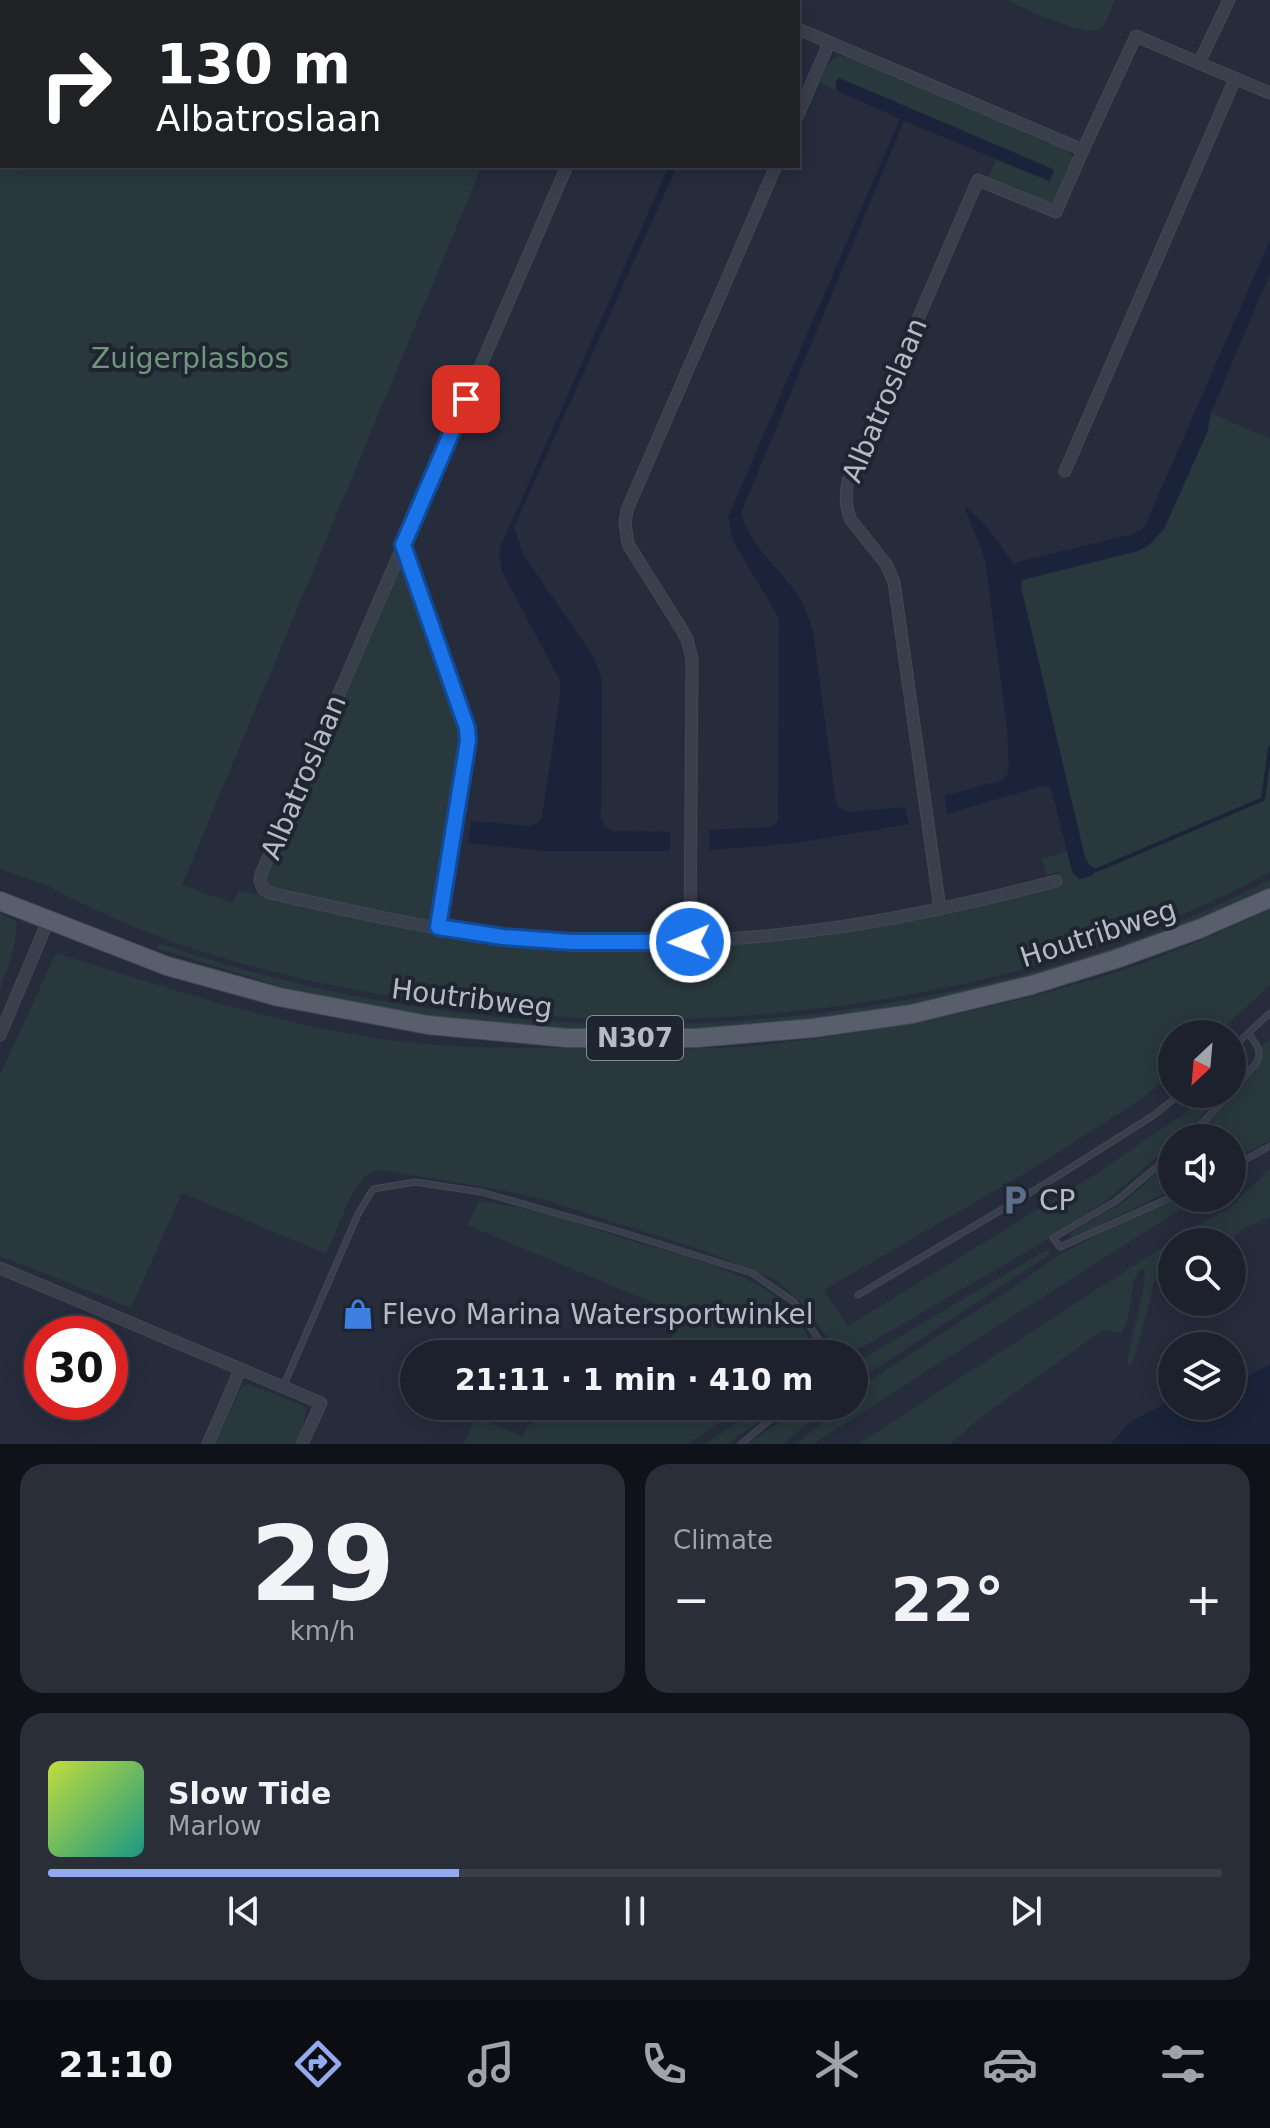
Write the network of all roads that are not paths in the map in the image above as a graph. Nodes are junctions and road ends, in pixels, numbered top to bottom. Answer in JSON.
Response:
{"nodes":[{"id":1,"x":1229,"y":0,"type":"edge"},
{"id":2,"x":800,"y":30,"type":"edge"},
{"id":3,"x":829,"y":43,"type":"junction"},
{"id":4,"x":1199,"y":63,"type":"junction"},
{"id":5,"x":1235,"y":79,"type":"junction"},
{"id":6,"x":1270,"y":93,"type":"edge"},
{"id":7,"x":800,"y":110,"type":"edge"},
{"id":8,"x":1083,"y":150,"type":"junction"},
{"id":9,"x":566,"y":168,"type":"edge"},
{"id":10,"x":775,"y":168,"type":"edge"},
{"id":11,"x":1065,"y":471,"type":"dead end"},
{"id":12,"x":403,"y":545,"type":"junction"},
{"id":13,"x":1056,"y":881,"type":"dead end"},
{"id":14,"x":1270,"y":898,"type":"edge"},
{"id":15,"x":0,"y":901,"type":"edge"},
{"id":16,"x":940,"y":909,"type":"junction"},
{"id":17,"x":48,"y":921,"type":"junction"},
{"id":18,"x":438,"y":927,"type":"junction"},
{"id":19,"x":690,"y":942,"type":"junction"},
{"id":20,"x":1270,"y":1013,"type":"edge"},
{"id":21,"x":1248,"y":1033,"type":"joint"},
{"id":22,"x":0,"y":1035,"type":"edge"},
{"id":23,"x":1246,"y":1074,"type":"edge"},
{"id":24,"x":1163,"y":1108,"type":"edge"},
{"id":25,"x":1215,"y":1108,"type":"edge"},
{"id":26,"x":1201,"y":1124,"type":"edge"},
{"id":27,"x":1270,"y":1146,"type":"edge"},
{"id":28,"x":1246,"y":1159,"type":"edge"},
{"id":29,"x":1158,"y":1166,"type":"edge"},
{"id":30,"x":1158,"y":1203,"type":"edge"},
{"id":31,"x":0,"y":1268,"type":"edge"},
{"id":32,"x":858,"y":1295,"type":"dead end"},
{"id":33,"x":819,"y":1340,"type":"edge"},
{"id":34,"x":240,"y":1370,"type":"junction"},
{"id":35,"x":283,"y":1388,"type":"junction"},
{"id":36,"x":770,"y":1420,"type":"edge"},
{"id":37,"x":208,"y":1444,"type":"edge"},
{"id":38,"x":302,"y":1444,"type":"edge"},
{"id":39,"x":741,"y":1444,"type":"edge"}],
"edges":[{"from":1,"to":4,"type":"street"},
{"from":2,"to":3,"type":"street"},
{"from":3,"to":7,"type":"street"},
{"from":3,"to":8,"type":"street"},
{"from":4,"to":5,"type":"street"},
{"from":4,"to":8,"type":"street","name":"Albatroslaan"},
{"from":5,"to":6,"type":"street"},
{"from":5,"to":11,"type":"street"},
{"from":8,"to":16,"type":"street","name":"Albatroslaan"},
{"from":9,"to":12,"type":"street","name":"Albatroslaan"},
{"from":10,"to":19,"type":"street"},
{"from":12,"to":18,"type":"street"},
{"from":12,"to":18,"type":"street","name":"Albatroslaan"},
{"from":13,"to":16,"type":"street","name":"Albatroslaan"},
{"from":14,"to":17,"type":"main road","name":"Houtribweg","number":"N307"},
{"from":15,"to":17,"type":"main road","name":"Houtribweg","number":"N307"},
{"from":16,"to":19,"type":"street","name":"Albatroslaan"},
{"from":17,"to":22,"type":"street"},
{"from":18,"to":19,"type":"street","name":"Albatroslaan"},
{"from":20,"to":21,"type":"lane"},
{"from":21,"to":23,"type":"lane"},
{"from":24,"to":32,"type":"lane"},
{"from":25,"to":26,"type":"lane"},
{"from":27,"to":28,"type":"lane"},
{"from":29,"to":30,"type":"lane"},
{"from":31,"to":34,"type":"street"},
{"from":33,"to":35,"type":"lane"},
{"from":34,"to":35,"type":"street"},
{"from":34,"to":37,"type":"street"},
{"from":35,"to":38,"type":"street"},
{"from":36,"to":39,"type":"lane"}]}
